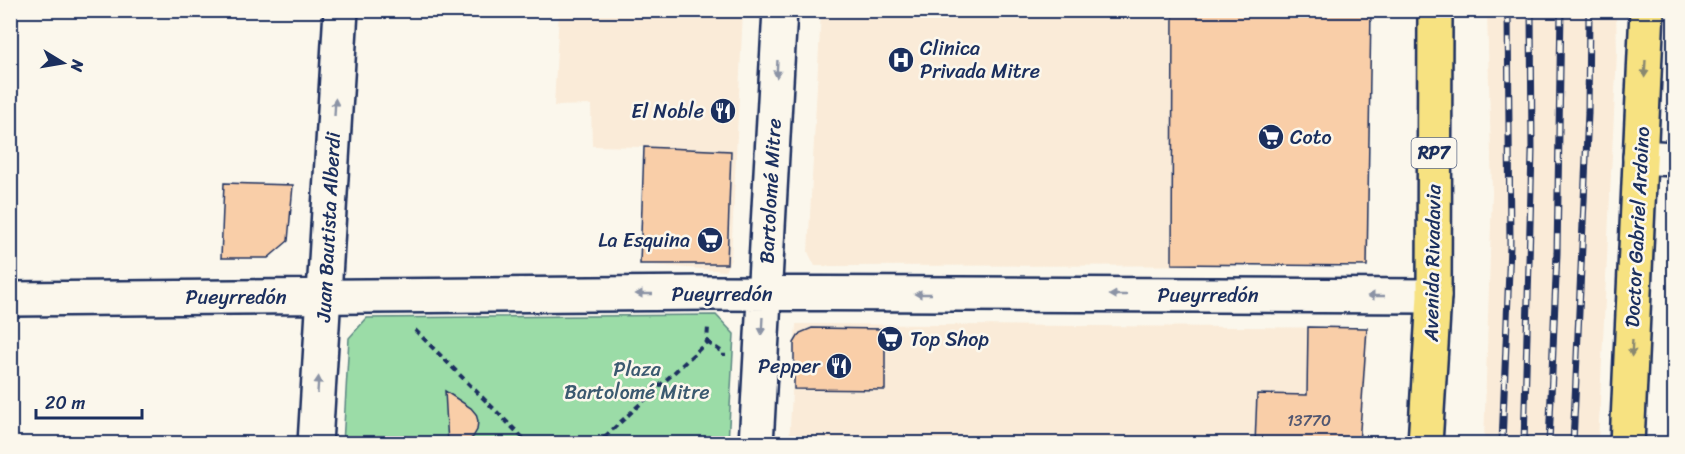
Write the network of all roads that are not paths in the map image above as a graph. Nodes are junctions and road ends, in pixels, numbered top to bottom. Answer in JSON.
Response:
{"nodes":[{"id":1,"x":341,"y":10,"type":"edge"},
{"id":2,"x":780,"y":10,"type":"edge"},
{"id":3,"x":1435,"y":10,"type":"edge"},
{"id":4,"x":1647,"y":10,"type":"edge"},
{"id":5,"x":1640,"y":158,"type":"junction"},
{"id":6,"x":1674,"y":159,"type":"edge"},
{"id":7,"x":764,"y":294,"type":"junction"},
{"id":8,"x":324,"y":296,"type":"junction"},
{"id":9,"x":1434,"y":296,"type":"junction"},
{"id":10,"x":10,"y":299,"type":"edge"},
{"id":11,"x":315,"y":444,"type":"edge"},
{"id":12,"x":756,"y":444,"type":"edge"},
{"id":13,"x":1425,"y":444,"type":"edge"},
{"id":14,"x":1627,"y":444,"type":"edge"}],
"edges":[{"from":8,"to":1,"type":"street","name":"Juan Bautista Alberdi","one_way":true},
{"from":2,"to":7,"type":"street","name":"Bartolomé Mitre","one_way":true},
{"from":3,"to":9,"type":"main road","name":"Avenida Rivadavia","number":"RP7"},
{"from":4,"to":5,"type":"main road","name":"Doctor Gabriel Ardoino","one_way":true},
{"from":5,"to":6,"type":"street"},
{"from":5,"to":14,"type":"main road","name":"Doctor Gabriel Ardoino","one_way":true},
{"from":7,"to":8,"type":"street","name":"Pueyrredón","one_way":true},
{"from":9,"to":7,"type":"street","name":"Pueyrredón","one_way":true},
{"from":7,"to":12,"type":"street","name":"Bartolomé Mitre","one_way":true},
{"from":8,"to":10,"type":"street","name":"Pueyrredón"},
{"from":11,"to":8,"type":"street","name":"Juan Bautista Alberdi","one_way":true},
{"from":9,"to":13,"type":"main road","name":"Avenida Rivadavia","number":"RP7"}]}
